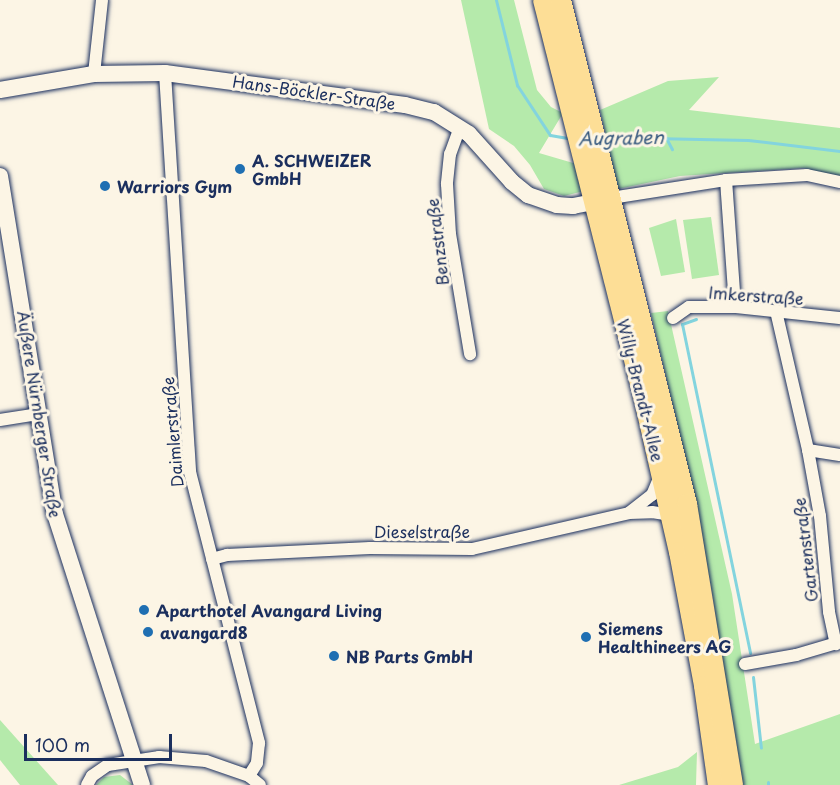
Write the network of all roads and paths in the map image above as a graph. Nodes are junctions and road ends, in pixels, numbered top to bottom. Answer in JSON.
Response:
{"nodes":[{"id":1,"x":102,"y":0,"type":"edge"},
{"id":2,"x":543,"y":0,"type":"edge"},
{"id":3,"x":561,"y":0,"type":"edge"},
{"id":4,"x":165,"y":73,"type":"junction"},
{"id":5,"x":94,"y":74,"type":"junction"},
{"id":6,"x":0,"y":90,"type":"edge"},
{"id":7,"x":580,"y":112,"type":"junction"},
{"id":8,"x":460,"y":127,"type":"junction"},
{"id":9,"x":0,"y":176,"type":"edge"},
{"id":10,"x":726,"y":180,"type":"junction"},
{"id":11,"x":840,"y":182,"type":"edge"},
{"id":12,"x":603,"y":200,"type":"junction"},
{"id":13,"x":735,"y":307,"type":"junction"},
{"id":14,"x":776,"y":311,"type":"junction"},
{"id":15,"x":673,"y":318,"type":"dead end"},
{"id":16,"x":840,"y":318,"type":"edge"},
{"id":17,"x":470,"y":354,"type":"dead end"},
{"id":18,"x":38,"y":414,"type":"junction"},
{"id":19,"x":0,"y":420,"type":"edge"},
{"id":20,"x":808,"y":450,"type":"junction"},
{"id":21,"x":840,"y":455,"type":"edge"},
{"id":22,"x":661,"y":473,"type":"junction"},
{"id":23,"x":629,"y":513,"type":"junction"},
{"id":24,"x":672,"y":521,"type":"junction"},
{"id":25,"x":212,"y":559,"type":"junction"},
{"id":26,"x":838,"y":643,"type":"edge"},
{"id":27,"x":745,"y":664,"type":"dead end"},
{"id":28,"x":135,"y":760,"type":"junction"},
{"id":29,"x":249,"y":776,"type":"junction"},
{"id":30,"x":87,"y":785,"type":"edge"},
{"id":31,"x":142,"y":785,"type":"edge"},
{"id":32,"x":260,"y":785,"type":"edge"},
{"id":33,"x":718,"y":785,"type":"edge"},
{"id":34,"x":733,"y":785,"type":"edge"}],
"edges":[{"from":1,"to":5,"type":"street"},
{"from":2,"to":7,"type":"main road","name":"Willy-Brandt-Allee"},
{"from":3,"to":7,"type":"main road","name":"Willy-Brandt-Allee"},
{"from":4,"to":5,"type":"street","name":"Hans-Böckler-Straße"},
{"from":4,"to":8,"type":"street","name":"Hans-Böckler-Straße"},
{"from":4,"to":25,"type":"street","name":"Daimlerstraße"},
{"from":5,"to":6,"type":"street","name":"Hans-Böckler-Straße"},
{"from":7,"to":12,"type":"main road","name":"Willy-Brandt-Allee"},
{"from":8,"to":12,"type":"street","name":"Hans-Böckler-Straße"},
{"from":8,"to":17,"type":"street","name":"Benzstraße"},
{"from":9,"to":18,"type":"street","name":"Äußere Nürnberger Straße"},
{"from":10,"to":11,"type":"street"},
{"from":10,"to":12,"type":"street"},
{"from":10,"to":13,"type":"street"},
{"from":12,"to":22,"type":"main road","name":"Willy-Brandt-Allee"},
{"from":12,"to":34,"type":"main road","name":"Willy-Brandt-Allee"},
{"from":13,"to":14,"type":"street","name":"Imkerstraße"},
{"from":13,"to":15,"type":"street","name":"Imkerstraße"},
{"from":14,"to":16,"type":"street","name":"Imkerstraße"},
{"from":14,"to":20,"type":"street","name":"Gartenstraße"},
{"from":18,"to":19,"type":"street"},
{"from":18,"to":28,"type":"street","name":"Äußere Nürnberger Straße"},
{"from":20,"to":21,"type":"street"},
{"from":20,"to":26,"type":"street","name":"Gartenstraße"},
{"from":22,"to":23,"type":"street","name":"Dieselstraße"},
{"from":22,"to":24,"type":"main road","name":"Willy-Brandt-Allee"},
{"from":23,"to":24,"type":"street","name":"Dieselstraße"},
{"from":23,"to":25,"type":"street","name":"Dieselstraße"},
{"from":24,"to":33,"type":"main road","name":"Willy-Brandt-Allee"},
{"from":25,"to":29,"type":"street","name":"Daimlerstraße"},
{"from":26,"to":27,"type":"street"},
{"from":28,"to":29,"type":"street"},
{"from":28,"to":30,"type":"street"},
{"from":28,"to":31,"type":"street","name":"Äußere Nürnberger Straße"},
{"from":29,"to":32,"type":"street"}]}
